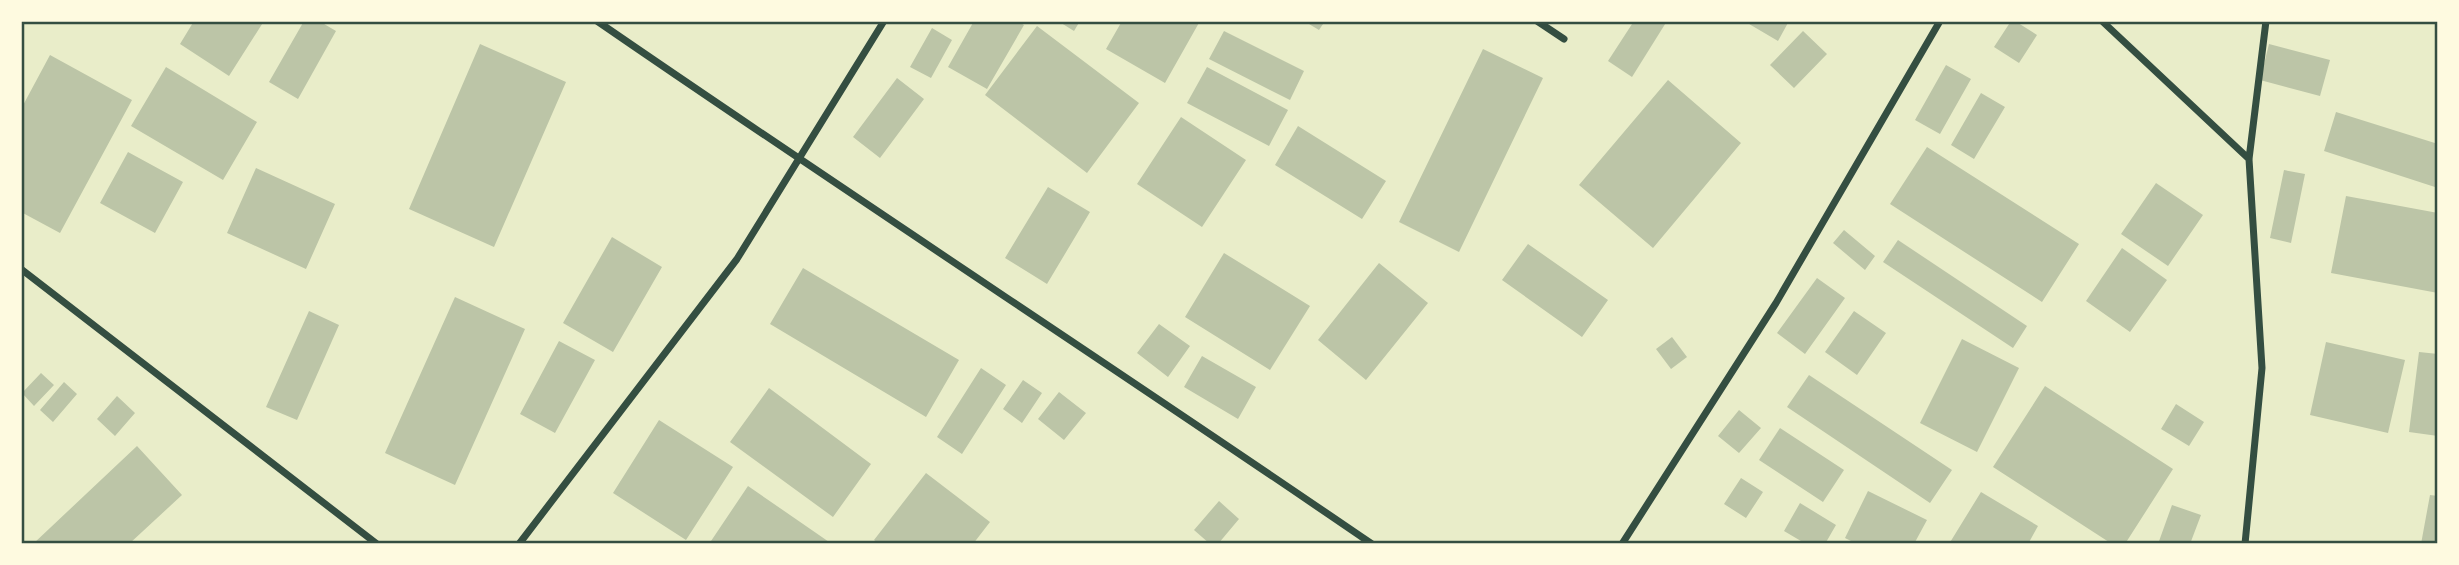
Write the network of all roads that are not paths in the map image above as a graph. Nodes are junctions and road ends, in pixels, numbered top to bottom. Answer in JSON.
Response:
{"nodes":[{"id":1,"x":597,"y":21,"type":"edge"},
{"id":2,"x":884,"y":21,"type":"edge"},
{"id":3,"x":1537,"y":21,"type":"edge"},
{"id":4,"x":1940,"y":21,"type":"edge"},
{"id":5,"x":2102,"y":21,"type":"edge"},
{"id":6,"x":2266,"y":21,"type":"edge"},
{"id":7,"x":1564,"y":39,"type":"dead end"},
{"id":8,"x":797,"y":158,"type":"junction"},
{"id":9,"x":2249,"y":159,"type":"junction"},
{"id":10,"x":21,"y":270,"type":"edge"},
{"id":11,"x":377,"y":544,"type":"edge"},
{"id":12,"x":519,"y":544,"type":"edge"},
{"id":13,"x":1372,"y":544,"type":"edge"},
{"id":14,"x":1622,"y":544,"type":"edge"},
{"id":15,"x":2245,"y":544,"type":"edge"}],
"edges":[{"from":1,"to":8,"type":"street"},
{"from":2,"to":8,"type":"street"},
{"from":3,"to":7,"type":"street"},
{"from":4,"to":14,"type":"street"},
{"from":5,"to":9,"type":"street"},
{"from":6,"to":9,"type":"street"},
{"from":8,"to":12,"type":"street"},
{"from":8,"to":13,"type":"street"},
{"from":9,"to":15,"type":"street"},
{"from":10,"to":11,"type":"street"}]}
